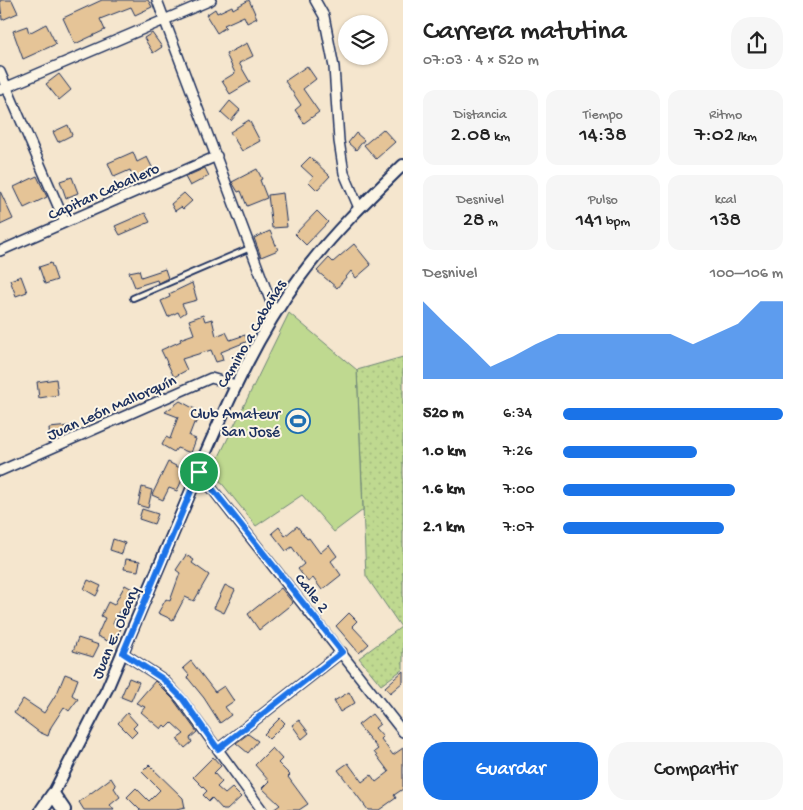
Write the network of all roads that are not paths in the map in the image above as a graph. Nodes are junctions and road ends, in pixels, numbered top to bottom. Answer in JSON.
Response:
{"nodes":[{"id":1,"x":157,"y":0,"type":"edge"},
{"id":2,"x":211,"y":0,"type":"edge"},
{"id":3,"x":315,"y":0,"type":"edge"},
{"id":4,"x":165,"y":20,"type":"junction"},
{"id":5,"x":0,"y":72,"type":"edge"},
{"id":6,"x":3,"y":89,"type":"edge"},
{"id":7,"x":217,"y":156,"type":"junction"},
{"id":8,"x":403,"y":165,"type":"edge"},
{"id":9,"x":360,"y":208,"type":"junction"},
{"id":10,"x":65,"y":222,"type":"junction"},
{"id":11,"x":251,"y":248,"type":"junction"},
{"id":12,"x":0,"y":251,"type":"edge"},
{"id":13,"x":133,"y":298,"type":"dead end"},
{"id":14,"x":275,"y":313,"type":"junction"},
{"id":15,"x":236,"y":385,"type":"junction"},
{"id":16,"x":202,"y":461,"type":"joint"},
{"id":17,"x":0,"y":471,"type":"edge"},
{"id":18,"x":199,"y":472,"type":"junction"},
{"id":19,"x":342,"y":652,"type":"junction"},
{"id":20,"x":123,"y":653,"type":"junction"},
{"id":21,"x":403,"y":732,"type":"edge"},
{"id":22,"x":218,"y":749,"type":"junction"},
{"id":23,"x":53,"y":794,"type":"junction"},
{"id":24,"x":42,"y":810,"type":"edge"},
{"id":25,"x":64,"y":810,"type":"edge"},
{"id":26,"x":262,"y":810,"type":"edge"}],
"edges":[{"from":1,"to":4,"type":"street"},
{"from":2,"to":4,"type":"street"},
{"from":3,"to":9,"type":"street"},
{"from":4,"to":6,"type":"street"},
{"from":4,"to":7,"type":"street"},
{"from":5,"to":6,"type":"street"},
{"from":6,"to":10,"type":"street"},
{"from":7,"to":10,"type":"street","name":"Capitan Caballero"},
{"from":7,"to":11,"type":"street"},
{"from":8,"to":9,"type":"street","name":"Camino a Cabañas"},
{"from":9,"to":14,"type":"street","name":"Camino a Cabañas"},
{"from":10,"to":12,"type":"street","name":"Capitan Caballero"},
{"from":11,"to":13,"type":"lane"},
{"from":11,"to":14,"type":"street"},
{"from":14,"to":15,"type":"street","name":"Camino a Cabañas"},
{"from":15,"to":16,"type":"street","name":"Camino a Cabañas"},
{"from":15,"to":17,"type":"street","name":"Juan León Mallorquín"},
{"from":16,"to":18,"type":"street","name":"Juan E. Oleary"},
{"from":18,"to":19,"type":"street","name":"Calle 2"},
{"from":18,"to":20,"type":"street","name":"Juan E. Oleary"},
{"from":19,"to":21,"type":"street","name":"Calle 2"},
{"from":19,"to":22,"type":"street"},
{"from":20,"to":22,"type":"street"},
{"from":20,"to":23,"type":"street","name":"Juan E. Oleary"},
{"from":22,"to":26,"type":"street"},
{"from":23,"to":24,"type":"main road","name":"Juan E. Oleary"},
{"from":23,"to":25,"type":"main road"}]}
